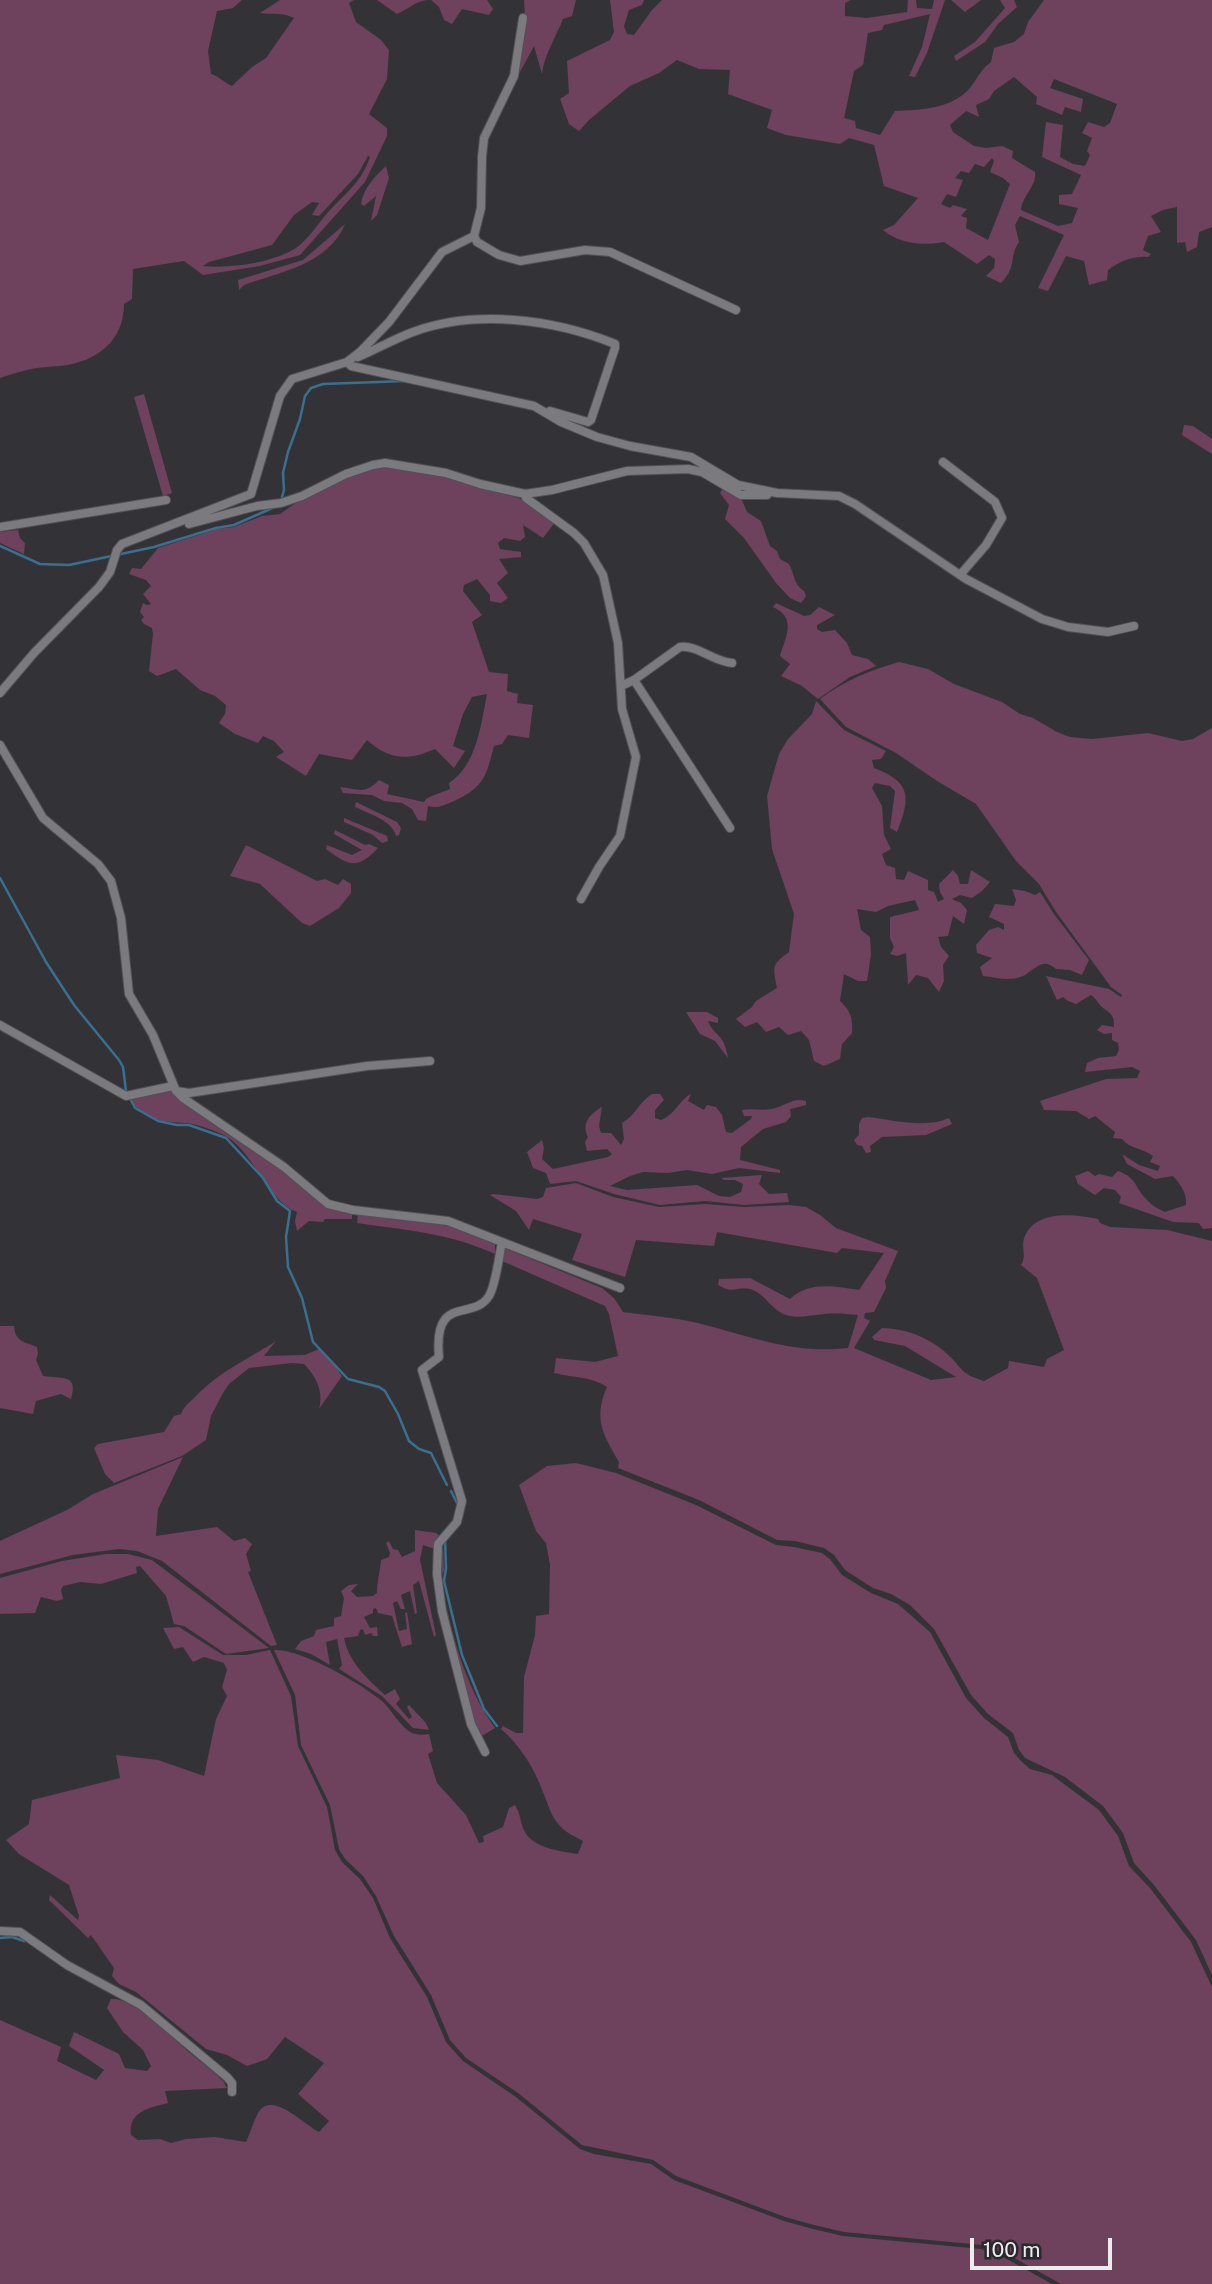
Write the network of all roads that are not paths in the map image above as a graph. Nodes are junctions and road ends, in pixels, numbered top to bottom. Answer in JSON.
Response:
{"nodes":[{"id":1,"x":523,"y":18,"type":"dead end"},
{"id":2,"x":474,"y":236,"type":"junction"},
{"id":3,"x":736,"y":310,"type":"dead end"},
{"id":4,"x":347,"y":362,"type":"junction"},
{"id":5,"x":534,"y":406,"type":"junction"},
{"id":6,"x":943,"y":462,"type":"dead end"},
{"id":7,"x":525,"y":494,"type":"junction"},
{"id":8,"x":777,"y":494,"type":"junction"},
{"id":9,"x":166,"y":500,"type":"dead end"},
{"id":10,"x":0,"y":527,"type":"edge"},
{"id":11,"x":153,"y":533,"type":"junction"},
{"id":12,"x":960,"y":575,"type":"junction"},
{"id":13,"x":1134,"y":626,"type":"dead end"},
{"id":14,"x":732,"y":663,"type":"dead end"},
{"id":15,"x":634,"y":680,"type":"junction"},
{"id":16,"x":621,"y":686,"type":"junction"},
{"id":17,"x":0,"y":693,"type":"edge"},
{"id":18,"x":0,"y":745,"type":"edge"},
{"id":19,"x":730,"y":828,"type":"dead end"},
{"id":20,"x":581,"y":899,"type":"dead end"},
{"id":21,"x":0,"y":1025,"type":"edge"},
{"id":22,"x":430,"y":1061,"type":"dead end"},
{"id":23,"x":174,"y":1088,"type":"junction"},
{"id":24,"x":502,"y":1242,"type":"junction"},
{"id":25,"x":620,"y":1288,"type":"dead end"},
{"id":26,"x":485,"y":1752,"type":"dead end"},
{"id":27,"x":0,"y":1931,"type":"edge"},
{"id":28,"x":232,"y":2092,"type":"dead end"}],
"edges":[{"from":1,"to":2,"type":"street"},
{"from":2,"to":3,"type":"street"},
{"from":2,"to":4,"type":"street"},
{"from":4,"to":5,"type":"street"},
{"from":4,"to":5,"type":"street"},
{"from":4,"to":11,"type":"street"},
{"from":5,"to":8,"type":"street"},
{"from":6,"to":12,"type":"street"},
{"from":7,"to":8,"type":"street"},
{"from":7,"to":11,"type":"street"},
{"from":7,"to":16,"type":"street"},
{"from":8,"to":12,"type":"street"},
{"from":9,"to":10,"type":"street"},
{"from":11,"to":17,"type":"street"},
{"from":12,"to":13,"type":"street"},
{"from":14,"to":15,"type":"street"},
{"from":15,"to":16,"type":"street"},
{"from":15,"to":19,"type":"street"},
{"from":16,"to":20,"type":"street"},
{"from":18,"to":23,"type":"street"},
{"from":21,"to":23,"type":"street"},
{"from":22,"to":23,"type":"street"},
{"from":23,"to":24,"type":"street"},
{"from":24,"to":25,"type":"street"},
{"from":24,"to":26,"type":"street"},
{"from":27,"to":28,"type":"street"}]}
